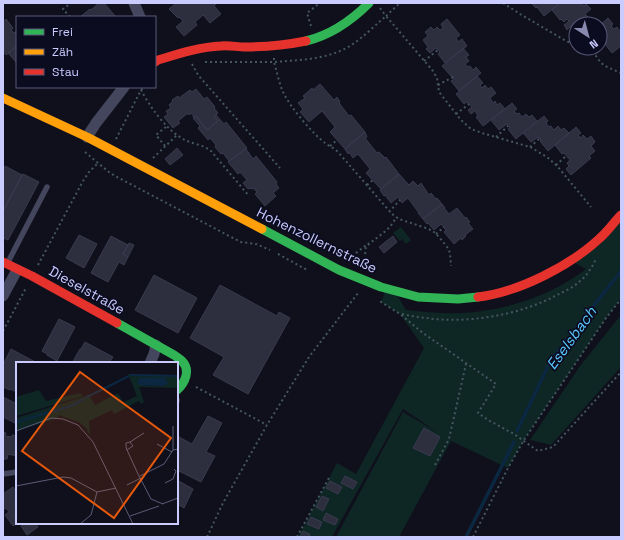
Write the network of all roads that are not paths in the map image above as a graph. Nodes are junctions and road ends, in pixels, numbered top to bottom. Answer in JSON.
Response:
{"nodes":[{"id":1,"x":134,"y":3,"type":"edge"},
{"id":2,"x":369,"y":3,"type":"edge"},
{"id":3,"x":140,"y":16,"type":"edge"},
{"id":4,"x":156,"y":58,"type":"edge"},
{"id":5,"x":123,"y":88,"type":"edge"},
{"id":6,"x":3,"y":98,"type":"edge"},
{"id":7,"x":87,"y":137,"type":"junction"},
{"id":8,"x":47,"y":187,"type":"dead end"},
{"id":9,"x":621,"y":216,"type":"edge"},
{"id":10,"x":9,"y":266,"type":"edge"},
{"id":11,"x":3,"y":296,"type":"edge"},
{"id":12,"x":156,"y":345,"type":"junction"},
{"id":13,"x":150,"y":362,"type":"edge"},
{"id":14,"x":178,"y":389,"type":"edge"},
{"id":15,"x":16,"y":472,"type":"edge"},
{"id":16,"x":3,"y":474,"type":"edge"}],
"edges":[{"from":1,"to":3,"type":"street"},
{"from":2,"to":4,"type":"street"},
{"from":5,"to":7,"type":"street"},
{"from":6,"to":7,"type":"street","name":"Hohenzollernstraße"},
{"from":7,"to":9,"type":"street","name":"Hohenzollernstraße"},
{"from":8,"to":10,"type":"lane"},
{"from":10,"to":11,"type":"street"},
{"from":10,"to":12,"type":"street","name":"Dieselstraße"},
{"from":12,"to":13,"type":"street"},
{"from":12,"to":14,"type":"street","name":"Dieselstraße"},
{"from":15,"to":16,"type":"lane"}]}
